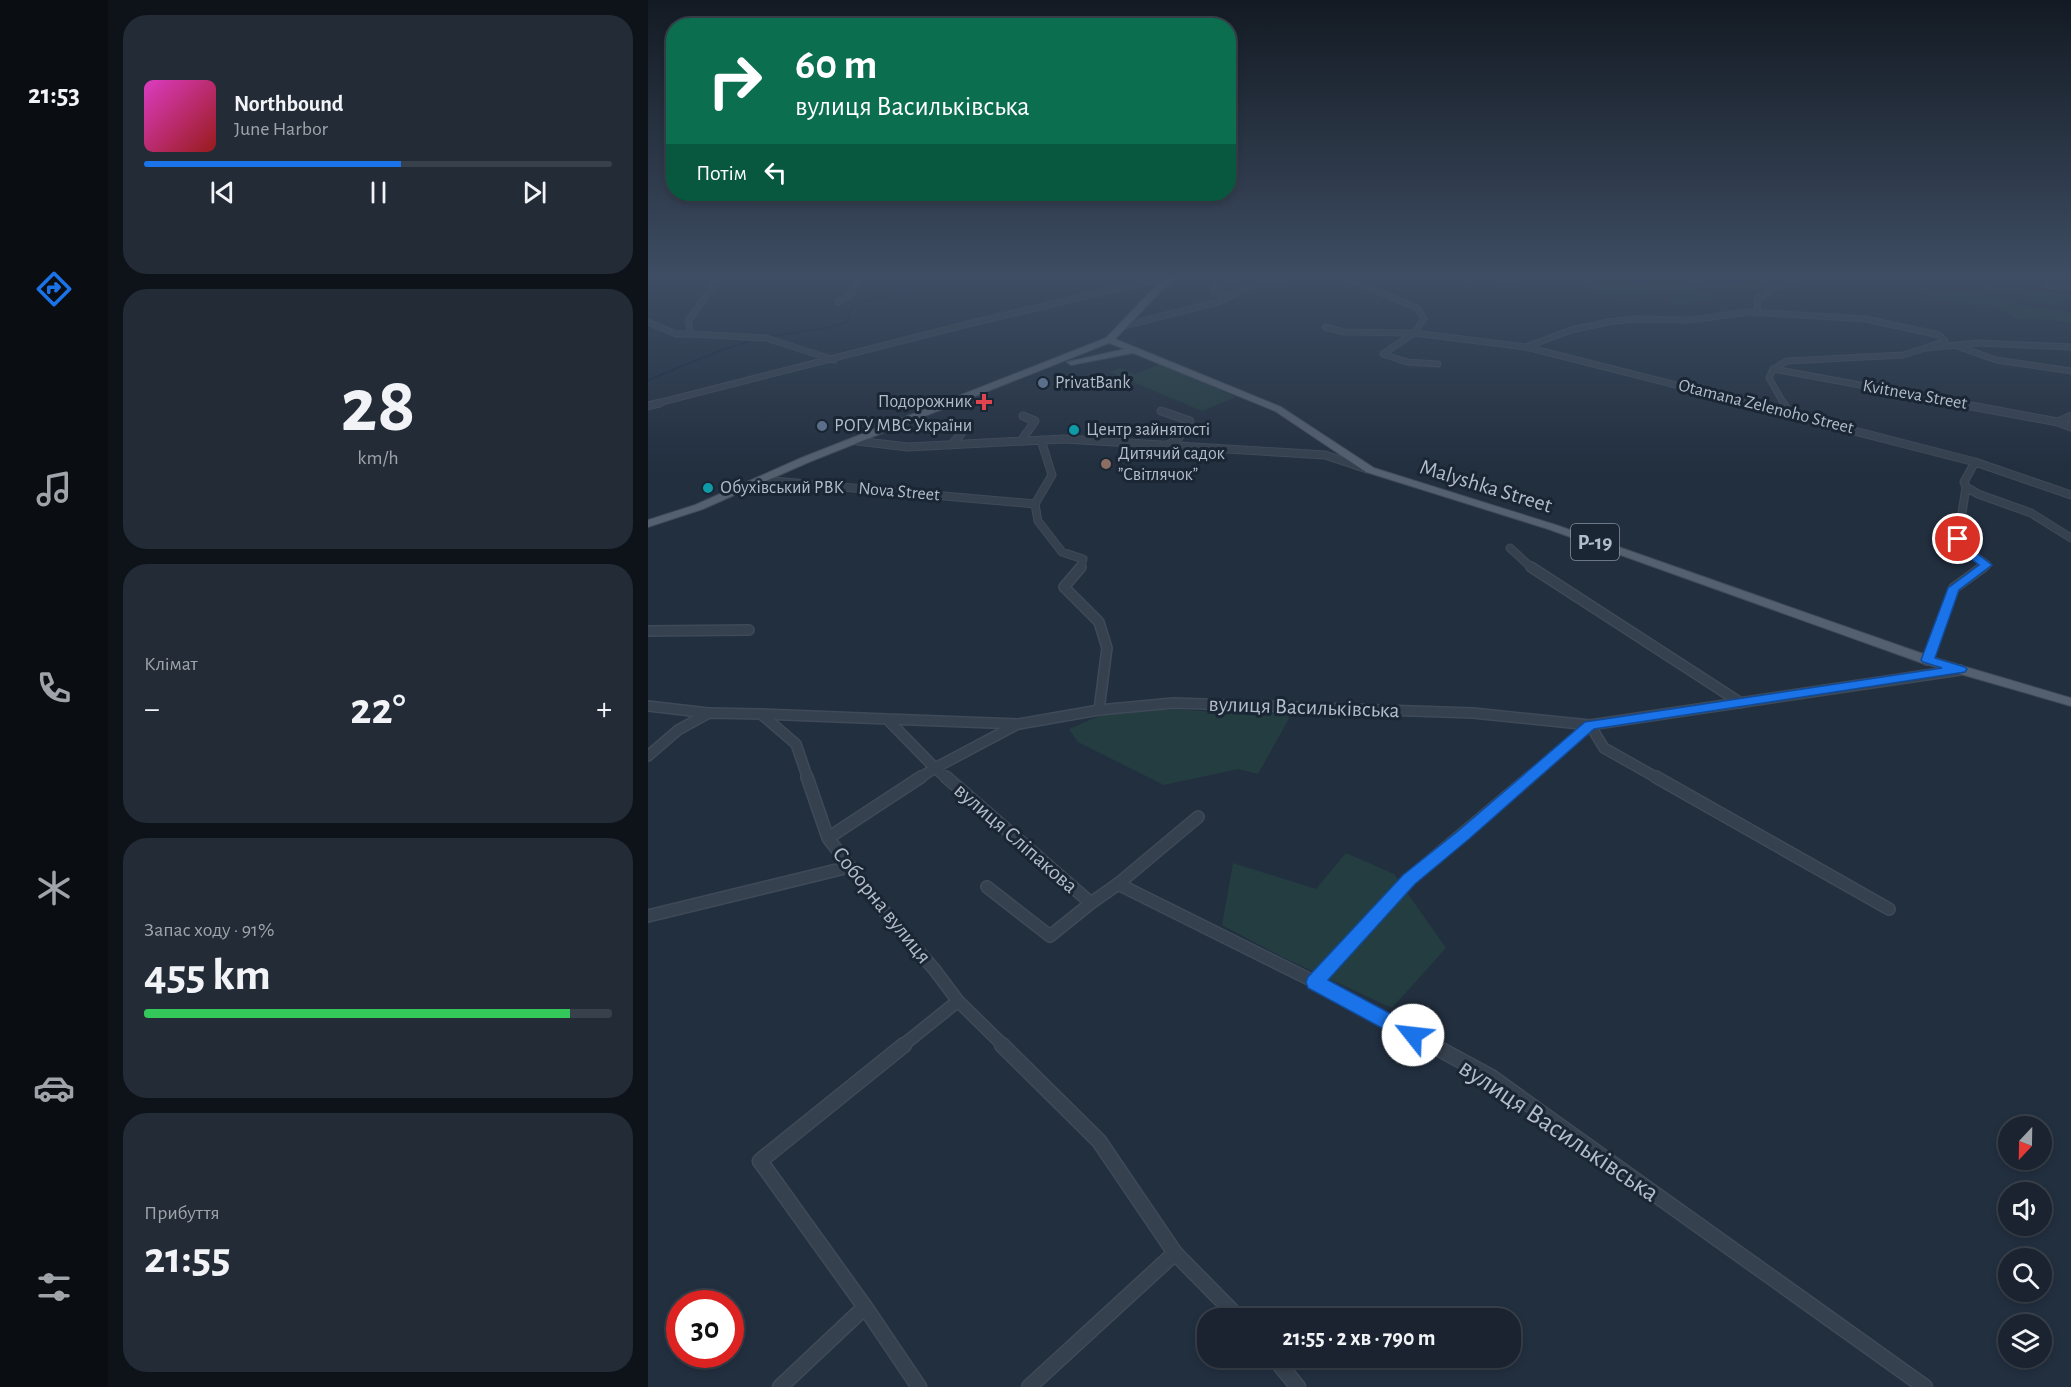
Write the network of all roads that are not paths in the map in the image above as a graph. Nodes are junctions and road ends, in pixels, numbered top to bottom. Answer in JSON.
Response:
{"nodes":[{"id":1,"x":773,"y":340,"type":"edge"},
{"id":2,"x":909,"y":340,"type":"edge"},
{"id":3,"x":1109,"y":340,"type":"joint"},
{"id":4,"x":1404,"y":340,"type":"edge"},
{"id":5,"x":1468,"y":340,"type":"edge"},
{"id":6,"x":1545,"y":340,"type":"edge"},
{"id":7,"x":1944,"y":340,"type":"edge"},
{"id":8,"x":1956,"y":345,"type":"junction"},
{"id":9,"x":2071,"y":346,"type":"edge"},
{"id":10,"x":1526,"y":347,"type":"junction"},
{"id":11,"x":1925,"y":348,"type":"junction"},
{"id":12,"x":1134,"y":350,"type":"junction"},
{"id":13,"x":834,"y":360,"type":"junction"},
{"id":14,"x":1052,"y":363,"type":"junction"},
{"id":15,"x":1438,"y":364,"type":"dead end"},
{"id":16,"x":1773,"y":369,"type":"junction"},
{"id":17,"x":2071,"y":371,"type":"edge"},
{"id":18,"x":648,"y":406,"type":"edge"},
{"id":19,"x":1161,"y":411,"type":"dead end"},
{"id":20,"x":1789,"y":413,"type":"junction"},
{"id":21,"x":1023,"y":416,"type":"dead end"},
{"id":22,"x":2071,"y":417,"type":"edge"},
{"id":23,"x":2058,"y":422,"type":"junction"},
{"id":24,"x":955,"y":424,"type":"dead end"},
{"id":25,"x":2071,"y":427,"type":"edge"},
{"id":26,"x":1041,"y":440,"type":"junction"},
{"id":27,"x":857,"y":441,"type":"junction"},
{"id":28,"x":1022,"y":441,"type":"junction"},
{"id":29,"x":951,"y":445,"type":"junction"},
{"id":30,"x":1168,"y":445,"type":"junction"},
{"id":31,"x":1975,"y":462,"type":"junction"},
{"id":32,"x":1370,"y":470,"type":"junction"},
{"id":33,"x":762,"y":480,"type":"junction"},
{"id":34,"x":1966,"y":487,"type":"junction"},
{"id":35,"x":2071,"y":495,"type":"edge"},
{"id":36,"x":1035,"y":504,"type":"junction"},
{"id":37,"x":648,"y":524,"type":"edge"},
{"id":38,"x":2071,"y":538,"type":"edge"},
{"id":39,"x":1510,"y":548,"type":"dead end"},
{"id":40,"x":748,"y":630,"type":"dead end"},
{"id":41,"x":648,"y":631,"type":"edge"},
{"id":42,"x":1927,"y":660,"type":"junction"},
{"id":43,"x":1960,"y":669,"type":"junction"},
{"id":44,"x":2071,"y":702,"type":"edge"},
{"id":45,"x":1741,"y":703,"type":"junction"},
{"id":46,"x":648,"y":706,"type":"edge"},
{"id":47,"x":1099,"y":710,"type":"junction"},
{"id":48,"x":709,"y":713,"type":"junction"},
{"id":49,"x":760,"y":714,"type":"junction"},
{"id":50,"x":887,"y":719,"type":"junction"},
{"id":51,"x":1018,"y":724,"type":"junction"},
{"id":52,"x":1590,"y":725,"type":"junction"},
{"id":53,"x":648,"y":756,"type":"edge"},
{"id":54,"x":935,"y":768,"type":"junction"},
{"id":55,"x":1198,"y":818,"type":"dead end"},
{"id":56,"x":828,"y":838,"type":"junction"},
{"id":57,"x":849,"y":867,"type":"junction"},
{"id":58,"x":1118,"y":884,"type":"junction"},
{"id":59,"x":987,"y":887,"type":"dead end"},
{"id":60,"x":1091,"y":903,"type":"junction"},
{"id":61,"x":1889,"y":909,"type":"dead end"},
{"id":62,"x":648,"y":916,"type":"edge"},
{"id":63,"x":1315,"y":982,"type":"junction"},
{"id":64,"x":958,"y":1001,"type":"junction"},
{"id":65,"x":1175,"y":1252,"type":"junction"},
{"id":66,"x":865,"y":1307,"type":"junction"},
{"id":67,"x":1229,"y":1308,"type":"edge"},
{"id":68,"x":1282,"y":1368,"type":"edge"},
{"id":69,"x":780,"y":1387,"type":"edge"},
{"id":70,"x":919,"y":1387,"type":"edge"},
{"id":71,"x":1029,"y":1387,"type":"edge"},
{"id":72,"x":1298,"y":1387,"type":"edge"},
{"id":73,"x":1925,"y":1387,"type":"edge"}],
"edges":[{"from":1,"to":13,"type":"street"},
{"from":2,"to":13,"type":"street"},
{"from":3,"to":12,"type":"main road","name":"Malyshka Street","number":"Р-19"},
{"from":3,"to":14,"type":"main road"},
{"from":4,"to":15,"type":"street"},
{"from":5,"to":10,"type":"street","name":"Otamana Zelenoho Street"},
{"from":6,"to":10,"type":"street"},
{"from":7,"to":11,"type":"street"},
{"from":8,"to":9,"type":"street"},
{"from":8,"to":11,"type":"street"},
{"from":8,"to":17,"type":"street"},
{"from":10,"to":20,"type":"street","name":"Otamana Zelenoho Street"},
{"from":11,"to":16,"type":"street"},
{"from":12,"to":14,"type":"main road"},
{"from":12,"to":32,"type":"main road","name":"Malyshka Street","number":"Р-19"},
{"from":13,"to":18,"type":"street"},
{"from":14,"to":27,"type":"main road"},
{"from":16,"to":20,"type":"street"},
{"from":16,"to":23,"type":"street","name":"Kvitneva Street"},
{"from":19,"to":30,"type":"street"},
{"from":20,"to":31,"type":"street","name":"Otamana Zelenoho Street"},
{"from":21,"to":28,"type":"street"},
{"from":22,"to":23,"type":"street"},
{"from":23,"to":25,"type":"street","name":"Kvitneva Street"},
{"from":24,"to":29,"type":"street"},
{"from":26,"to":28,"type":"street"},
{"from":26,"to":30,"type":"street"},
{"from":26,"to":36,"type":"street"},
{"from":27,"to":29,"type":"street"},
{"from":27,"to":33,"type":"main road"},
{"from":28,"to":29,"type":"street"},
{"from":30,"to":32,"type":"street"},
{"from":31,"to":34,"type":"street"},
{"from":31,"to":35,"type":"street","name":"Otamana Zelenoho Street"},
{"from":32,"to":42,"type":"main road","name":"Malyshka Street","number":"Р-19"},
{"from":33,"to":36,"type":"street","name":"Nova Street"},
{"from":33,"to":37,"type":"main road"},
{"from":34,"to":38,"type":"street"},
{"from":34,"to":42,"type":"street"},
{"from":36,"to":47,"type":"street"},
{"from":39,"to":45,"type":"street"},
{"from":40,"to":41,"type":"street"},
{"from":42,"to":43,"type":"main road","name":"Malyshka Street","number":"Р-19"},
{"from":43,"to":44,"type":"main road","name":"Malyshka Street","number":"Р-19"},
{"from":43,"to":45,"type":"street","name":"вулиця Васильківська"},
{"from":45,"to":52,"type":"street","name":"вулиця Васильківська"},
{"from":46,"to":48,"type":"street"},
{"from":47,"to":51,"type":"street","name":"вулиця Васильківська"},
{"from":47,"to":52,"type":"street","name":"вулиця Васильківська"},
{"from":48,"to":49,"type":"street"},
{"from":48,"to":53,"type":"street"},
{"from":49,"to":50,"type":"street"},
{"from":49,"to":56,"type":"street"},
{"from":50,"to":51,"type":"street"},
{"from":50,"to":54,"type":"street"},
{"from":51,"to":54,"type":"street","name":"вулиця Сліпакова"},
{"from":52,"to":61,"type":"street"},
{"from":52,"to":63,"type":"street"},
{"from":54,"to":56,"type":"street","name":"Соборна вулиця"},
{"from":54,"to":60,"type":"street","name":"вулиця Сліпакова"},
{"from":55,"to":58,"type":"street","name":"вулиця Сліпакова"},
{"from":56,"to":57,"type":"street","name":"Соборна вулиця"},
{"from":57,"to":62,"type":"street"},
{"from":57,"to":64,"type":"street","name":"Соборна вулиця"},
{"from":58,"to":60,"type":"street","name":"вулиця Сліпакова"},
{"from":58,"to":63,"type":"street","name":"вулиця Васильківська"},
{"from":59,"to":60,"type":"street"},
{"from":63,"to":73,"type":"street","name":"вулиця Васильківська"},
{"from":64,"to":65,"type":"street","name":"Соборна вулиця"},
{"from":64,"to":66,"type":"street"},
{"from":65,"to":67,"type":"street","name":"Соборна вулиця"},
{"from":65,"to":71,"type":"street"},
{"from":66,"to":69,"type":"street"},
{"from":66,"to":70,"type":"street"},
{"from":68,"to":72,"type":"street"}]}
